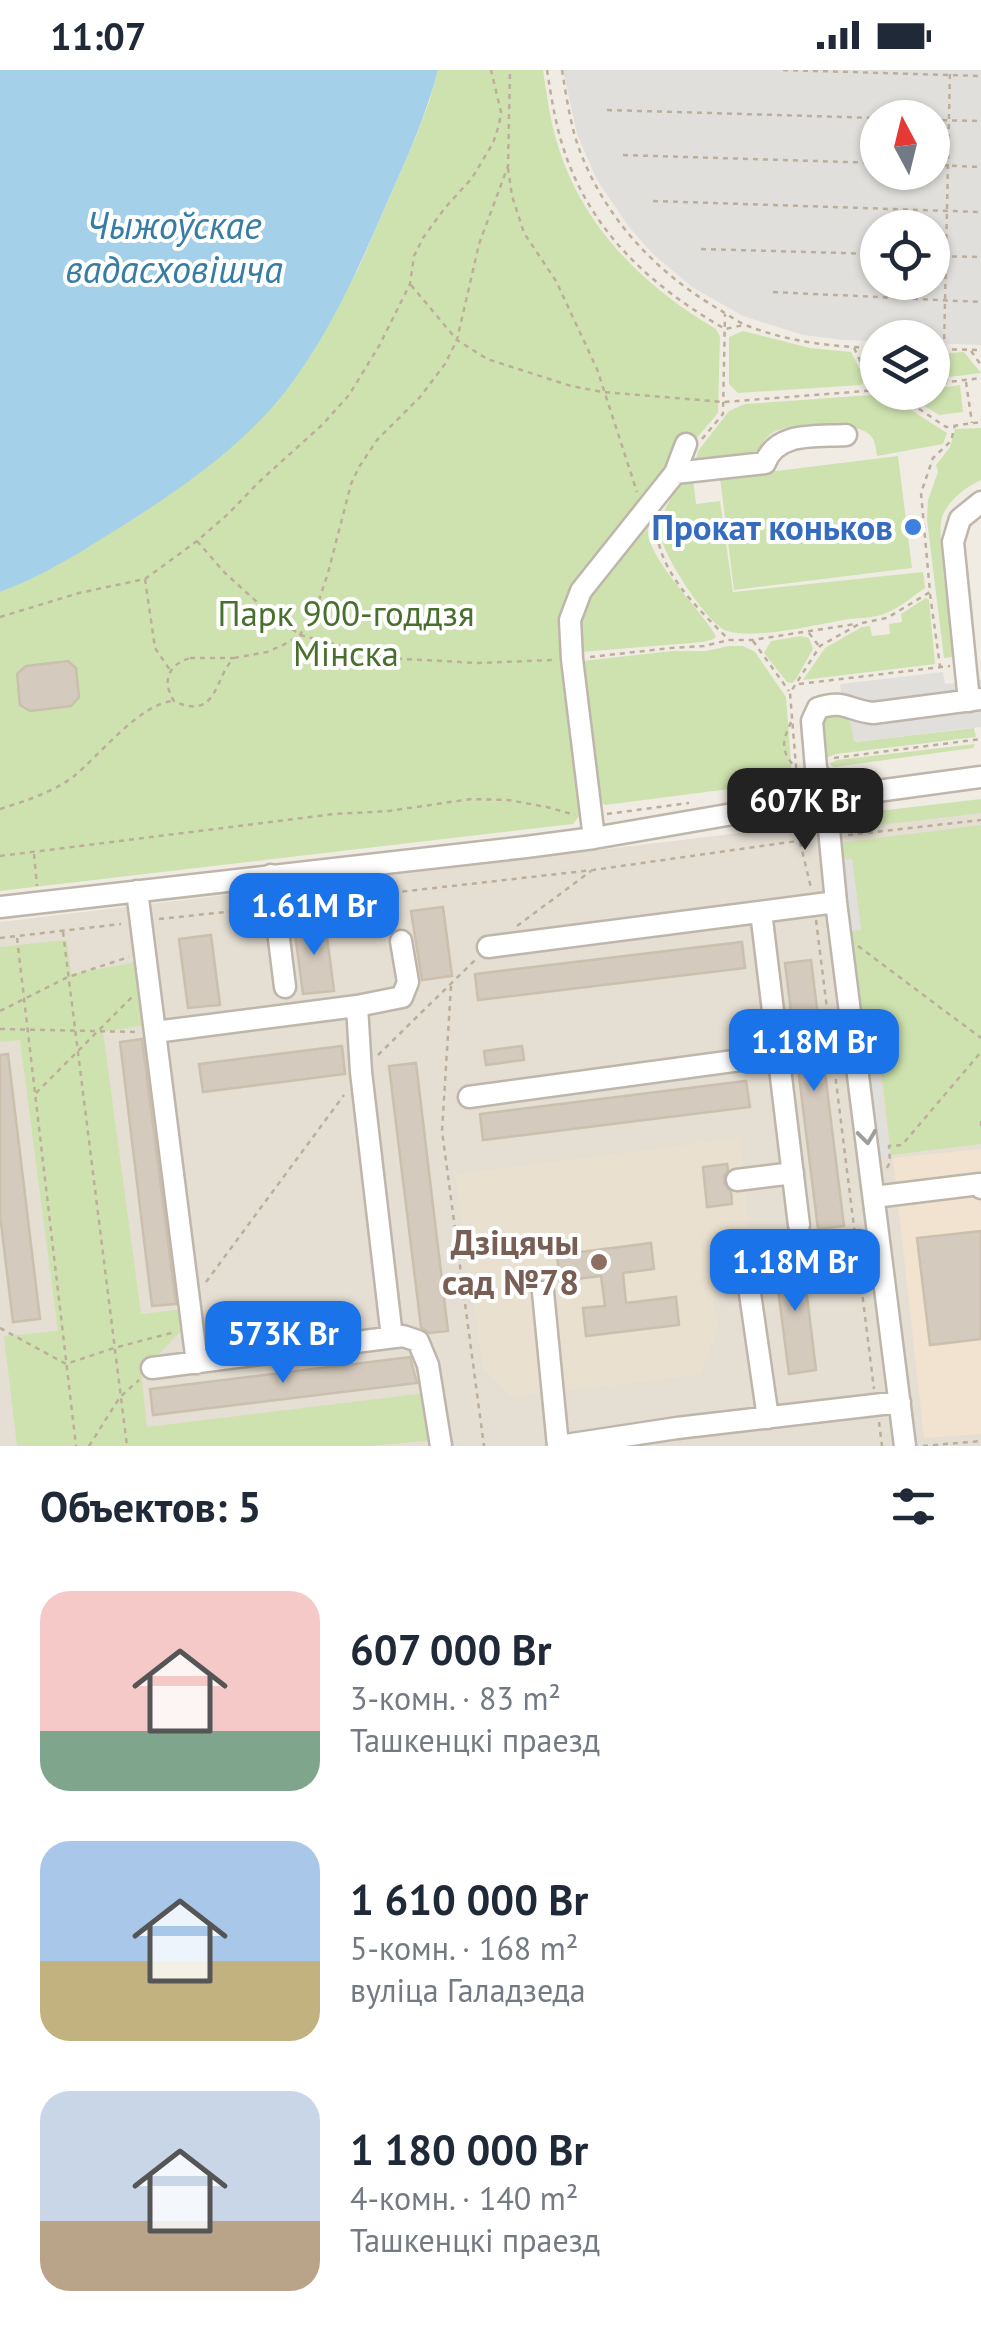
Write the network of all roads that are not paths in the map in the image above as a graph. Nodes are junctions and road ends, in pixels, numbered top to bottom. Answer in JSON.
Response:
{"nodes":[{"id":1,"x":846,"y":435,"type":"dead end"},
{"id":2,"x":692,"y":444,"type":"road end"},
{"id":3,"x":674,"y":473,"type":"junction"},
{"id":4,"x":981,"y":502,"type":"edge"},
{"id":5,"x":975,"y":700,"type":"edge"},
{"id":6,"x":981,"y":777,"type":"edge"},
{"id":7,"x":826,"y":798,"type":"junction"},
{"id":8,"x":594,"y":838,"type":"junction"},
{"id":9,"x":271,"y":875,"type":"junction"},
{"id":10,"x":137,"y":891,"type":"junction"},
{"id":11,"x":836,"y":902,"type":"junction"},
{"id":12,"x":0,"y":907,"type":"edge"},
{"id":13,"x":761,"y":912,"type":"junction"},
{"id":14,"x":401,"y":941,"type":"dead end"},
{"id":15,"x":488,"y":947,"type":"road end"},
{"id":16,"x":285,"y":987,"type":"dead end"},
{"id":17,"x":357,"y":1006,"type":"junction"},
{"id":18,"x":155,"y":1032,"type":"junction"},
{"id":19,"x":778,"y":1055,"type":"junction"},
{"id":20,"x":468,"y":1096,"type":"dead end"},
{"id":21,"x":793,"y":1173,"type":"junction"},
{"id":22,"x":737,"y":1180,"type":"dead end"},
{"id":23,"x":981,"y":1188,"type":"edge"},
{"id":24,"x":881,"y":1196,"type":"junction"},
{"id":25,"x":799,"y":1226,"type":"dead end"},
{"id":26,"x":745,"y":1259,"type":"dead end"},
{"id":27,"x":544,"y":1292,"type":"dead end"},
{"id":28,"x":392,"y":1338,"type":"junction"},
{"id":29,"x":197,"y":1363,"type":"junction"},
{"id":30,"x":152,"y":1368,"type":"road end"},
{"id":31,"x":900,"y":1402,"type":"junction"},
{"id":32,"x":768,"y":1418,"type":"junction"},
{"id":33,"x":679,"y":1437,"type":"edge"},
{"id":34,"x":441,"y":1446,"type":"edge"},
{"id":35,"x":558,"y":1446,"type":"edge"},
{"id":36,"x":905,"y":1446,"type":"edge"}],
"edges":[{"from":1,"to":3,"type":"street"},
{"from":2,"to":3,"type":"street"},
{"from":3,"to":8,"type":"street"},
{"from":4,"to":5,"type":"street"},
{"from":5,"to":7,"type":"street"},
{"from":6,"to":7,"type":"street"},
{"from":7,"to":8,"type":"street"},
{"from":7,"to":11,"type":"street"},
{"from":8,"to":9,"type":"street"},
{"from":9,"to":10,"type":"street"},
{"from":9,"to":16,"type":"street"},
{"from":10,"to":12,"type":"street"},
{"from":10,"to":18,"type":"street"},
{"from":11,"to":13,"type":"street"},
{"from":11,"to":24,"type":"street","one_way":true},
{"from":13,"to":15,"type":"street"},
{"from":13,"to":19,"type":"street"},
{"from":14,"to":17,"type":"street"},
{"from":17,"to":18,"type":"street"},
{"from":17,"to":28,"type":"street"},
{"from":18,"to":29,"type":"street"},
{"from":19,"to":20,"type":"street"},
{"from":19,"to":21,"type":"street"},
{"from":21,"to":22,"type":"street"},
{"from":21,"to":25,"type":"street"},
{"from":23,"to":24,"type":"street"},
{"from":24,"to":31,"type":"street"},
{"from":26,"to":32,"type":"street"},
{"from":27,"to":35,"type":"street"},
{"from":28,"to":29,"type":"street"},
{"from":28,"to":34,"type":"street"},
{"from":29,"to":30,"type":"street"},
{"from":31,"to":32,"type":"street"},
{"from":31,"to":36,"type":"street"},
{"from":32,"to":33,"type":"street"},
{"from":33,"to":35,"type":"street"}]}
